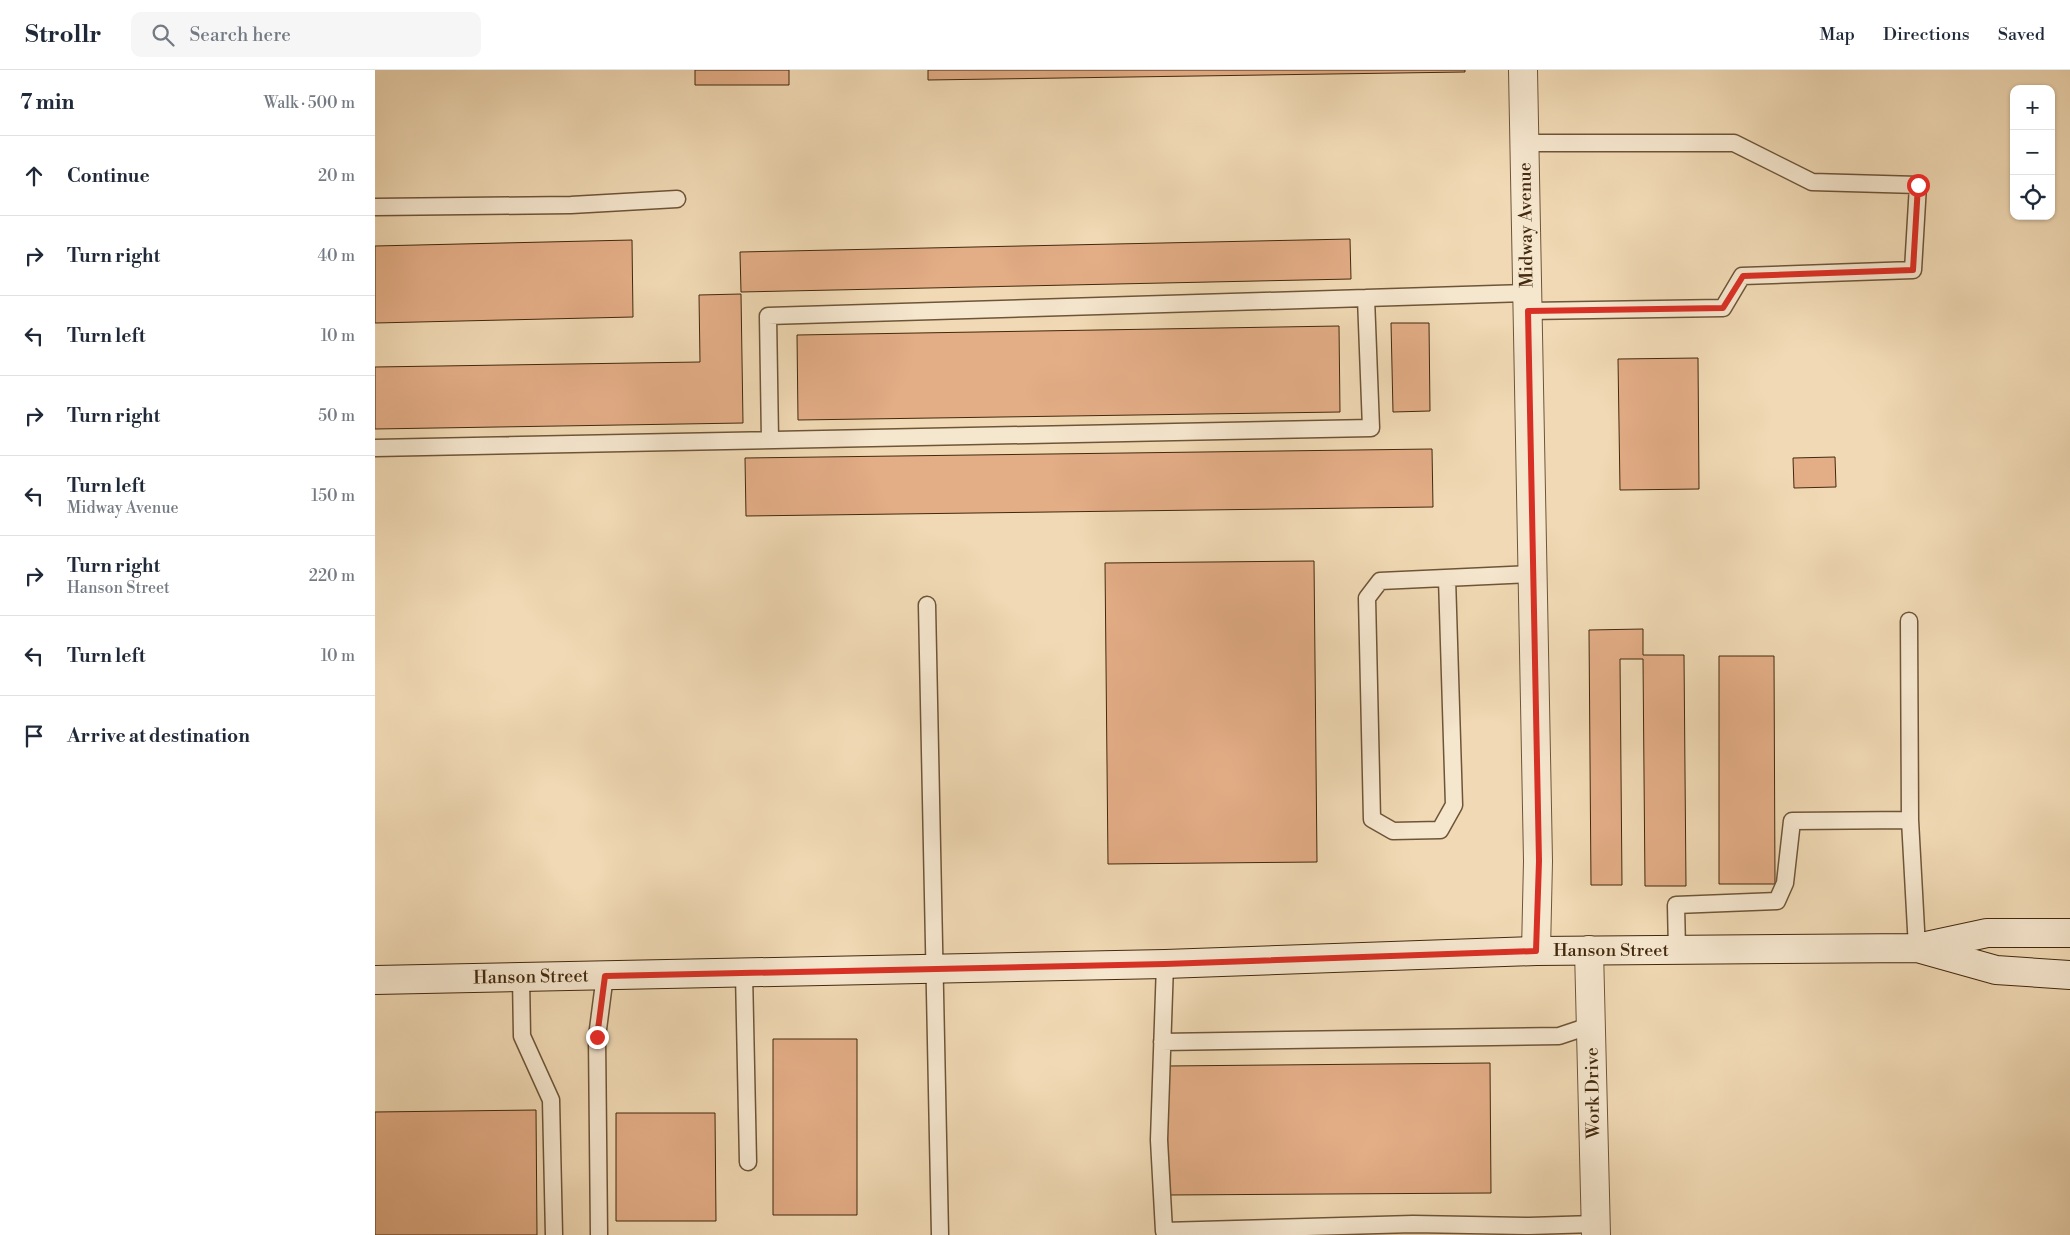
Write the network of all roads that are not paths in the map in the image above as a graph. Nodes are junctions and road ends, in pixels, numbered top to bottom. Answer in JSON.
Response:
{"nodes":[{"id":1,"x":1523,"y":70,"type":"edge"},
{"id":2,"x":1525,"y":143,"type":"junction"},
{"id":3,"x":677,"y":199,"type":"dead end"},
{"id":4,"x":375,"y":207,"type":"edge"},
{"id":5,"x":1366,"y":298,"type":"junction"},
{"id":6,"x":1528,"y":302,"type":"junction"},
{"id":7,"x":770,"y":440,"type":"junction"},
{"id":8,"x":375,"y":448,"type":"edge"},
{"id":9,"x":1533,"y":574,"type":"junction"},
{"id":10,"x":1447,"y":578,"type":"junction"},
{"id":11,"x":927,"y":605,"type":"dead end"},
{"id":12,"x":1909,"y":621,"type":"dead end"},
{"id":13,"x":1911,"y":820,"type":"junction"},
{"id":14,"x":2070,"y":933,"type":"edge"},
{"id":15,"x":1917,"y":948,"type":"junction"},
{"id":16,"x":1589,"y":950,"type":"junction"},
{"id":17,"x":1677,"y":950,"type":"junction"},
{"id":18,"x":1536,"y":951,"type":"junction"},
{"id":19,"x":1165,"y":964,"type":"junction"},
{"id":20,"x":935,"y":968,"type":"junction"},
{"id":21,"x":744,"y":973,"type":"junction"},
{"id":22,"x":2070,"y":974,"type":"edge"},
{"id":23,"x":605,"y":976,"type":"junction"},
{"id":24,"x":521,"y":977,"type":"junction"},
{"id":25,"x":375,"y":980,"type":"edge"},
{"id":26,"x":1591,"y":1025,"type":"junction"},
{"id":27,"x":1162,"y":1042,"type":"junction"},
{"id":28,"x":748,"y":1162,"type":"dead end"},
{"id":29,"x":1595,"y":1229,"type":"edge"},
{"id":30,"x":554,"y":1235,"type":"edge"},
{"id":31,"x":599,"y":1235,"type":"edge"},
{"id":32,"x":940,"y":1235,"type":"edge"}],
"edges":[{"from":1,"to":2,"type":"street","name":"Midway Avenue"},
{"from":2,"to":6,"type":"street","name":"Midway Avenue"},
{"from":2,"to":6,"type":"lane"},
{"from":3,"to":4,"type":"lane"},
{"from":5,"to":6,"type":"lane"},
{"from":5,"to":7,"type":"lane"},
{"from":5,"to":7,"type":"lane"},
{"from":6,"to":9,"type":"street","name":"Midway Avenue"},
{"from":7,"to":8,"type":"lane"},
{"from":9,"to":10,"type":"lane"},
{"from":9,"to":18,"type":"street","name":"Midway Avenue"},
{"from":10,"to":10,"type":"lane"},
{"from":11,"to":20,"type":"lane"},
{"from":12,"to":13,"type":"lane"},
{"from":13,"to":15,"type":"lane"},
{"from":13,"to":17,"type":"lane"},
{"from":14,"to":15,"type":"street","name":"Hanson Street"},
{"from":15,"to":17,"type":"street","name":"Hanson Street"},
{"from":15,"to":22,"type":"street","name":"Hanson Street"},
{"from":16,"to":17,"type":"street","name":"Hanson Street"},
{"from":16,"to":18,"type":"street","name":"Hanson Street"},
{"from":16,"to":26,"type":"street","name":"Work Drive"},
{"from":18,"to":19,"type":"street","name":"Hanson Street"},
{"from":19,"to":20,"type":"street","name":"Hanson Street"},
{"from":19,"to":27,"type":"lane"},
{"from":20,"to":21,"type":"street","name":"Hanson Street"},
{"from":20,"to":32,"type":"lane"},
{"from":21,"to":23,"type":"street","name":"Hanson Street"},
{"from":21,"to":28,"type":"lane"},
{"from":23,"to":24,"type":"street","name":"Hanson Street"},
{"from":23,"to":31,"type":"lane"},
{"from":24,"to":25,"type":"street","name":"Hanson Street"},
{"from":24,"to":30,"type":"lane"},
{"from":26,"to":27,"type":"lane"},
{"from":26,"to":29,"type":"street","name":"Work Drive"},
{"from":27,"to":29,"type":"lane"}]}
